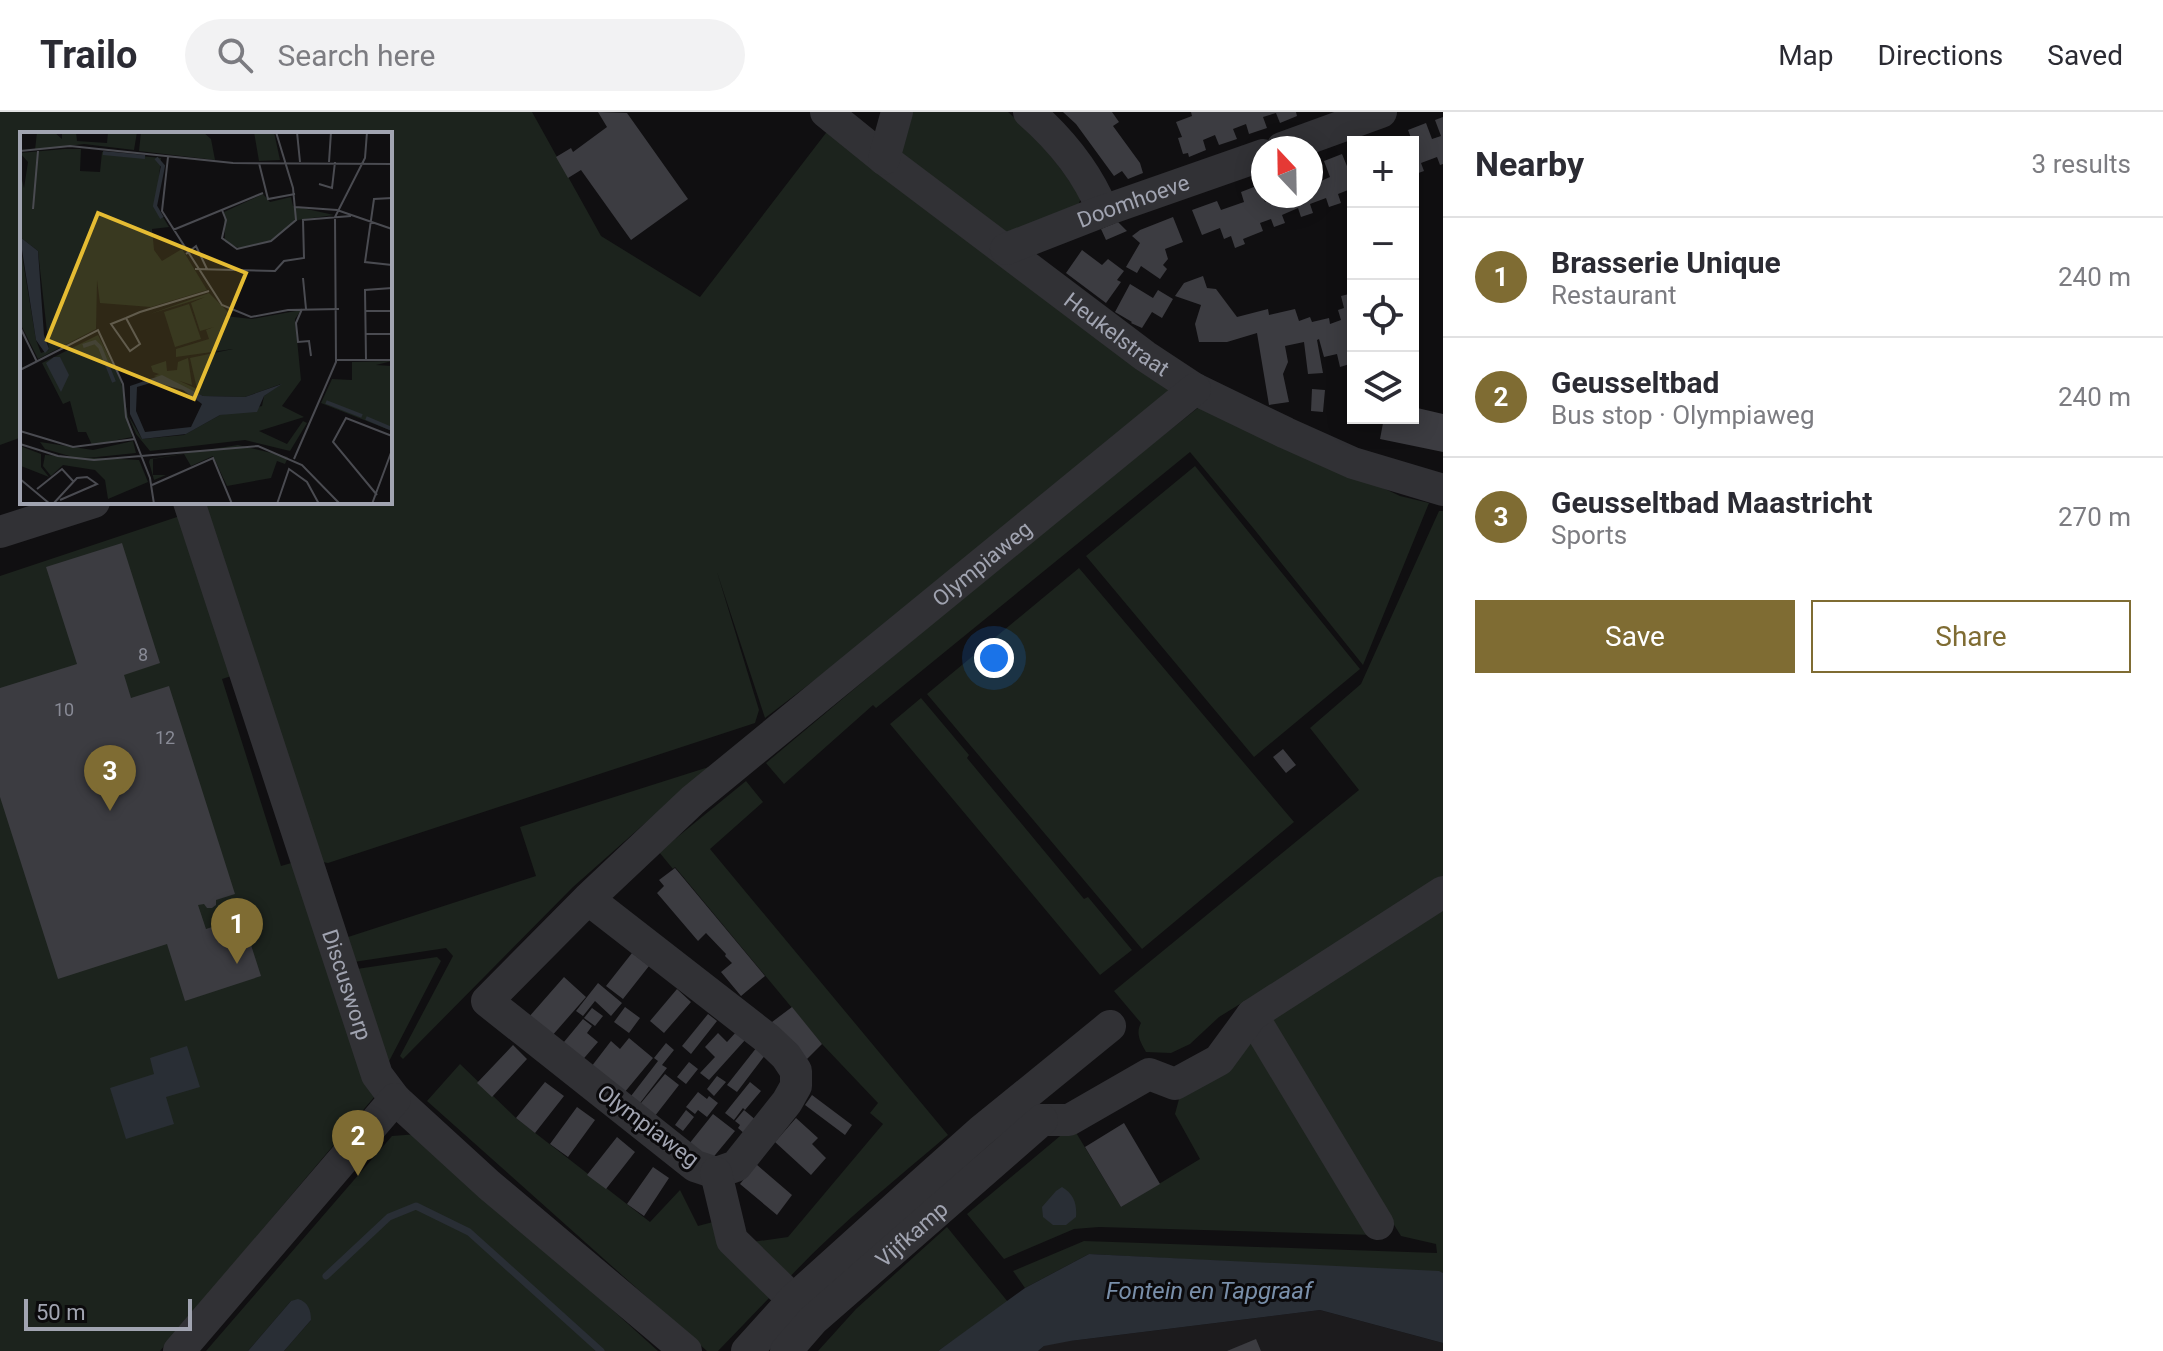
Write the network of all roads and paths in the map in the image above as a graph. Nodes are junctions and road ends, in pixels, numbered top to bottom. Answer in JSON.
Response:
{"nodes":[{"id":1,"x":826,"y":112,"type":"edge"},
{"id":2,"x":897,"y":112,"type":"edge"},
{"id":3,"x":1029,"y":112,"type":"edge"},
{"id":4,"x":1381,"y":112,"type":"edge"},
{"id":5,"x":1315,"y":136,"type":"edge"},
{"id":6,"x":884,"y":159,"type":"junction"},
{"id":7,"x":1251,"y":159,"type":"edge"},
{"id":8,"x":1103,"y":211,"type":"junction"},
{"id":9,"x":1006,"y":249,"type":"junction"},
{"id":10,"x":1195,"y":389,"type":"junction"},
{"id":11,"x":1443,"y":490,"type":"edge"},
{"id":12,"x":88,"y":504,"type":"edge"},
{"id":13,"x":190,"y":504,"type":"edge"},
{"id":14,"x":0,"y":532,"type":"edge"},
{"id":15,"x":1443,"y":892,"type":"edge"},
{"id":16,"x":588,"y":899,"type":"junction"},
{"id":17,"x":1252,"y":1015,"type":"junction"},
{"id":18,"x":1110,"y":1026,"type":"dead end"},
{"id":19,"x":395,"y":1099,"type":"junction"},
{"id":20,"x":1033,"y":1109,"type":"junction"},
{"id":21,"x":716,"y":1173,"type":"junction"},
{"id":22,"x":936,"y":1192,"type":"junction"},
{"id":23,"x":1378,"y":1224,"type":"dead end"},
{"id":24,"x":803,"y":1310,"type":"junction"},
{"id":25,"x":179,"y":1351,"type":"edge"},
{"id":26,"x":686,"y":1351,"type":"edge"},
{"id":27,"x":747,"y":1351,"type":"edge"},
{"id":28,"x":786,"y":1351,"type":"edge"}],
"edges":[{"from":1,"to":6,"type":"street","name":"Heukelstraat"},
{"from":2,"to":6,"type":"street"},
{"from":3,"to":8,"type":"street"},
{"from":4,"to":5,"type":"street"},
{"from":6,"to":9,"type":"street","name":"Heukelstraat"},
{"from":7,"to":8,"type":"street","name":"Doomhoeve"},
{"from":8,"to":9,"type":"street","name":"Doomhoeve"},
{"from":9,"to":10,"type":"street","name":"Heukelstraat"},
{"from":10,"to":11,"type":"street","name":"Heukelstraat"},
{"from":10,"to":16,"type":"street","name":"Olympiaweg"},
{"from":12,"to":14,"type":"street"},
{"from":13,"to":19,"type":"street","name":"Discusworp"},
{"from":15,"to":17,"type":"street"},
{"from":16,"to":21,"type":"street","name":"Olympiaweg"},
{"from":16,"to":21,"type":"street","name":"Olympiaweg"},
{"from":17,"to":20,"type":"street"},
{"from":17,"to":23,"type":"street"},
{"from":18,"to":20,"type":"street"},
{"from":19,"to":25,"type":"street"},
{"from":19,"to":26,"type":"street","name":"Discusworp"},
{"from":20,"to":22,"type":"street","name":"Vijfkamp"},
{"from":20,"to":22,"type":"street","name":"Vijfkamp"},
{"from":21,"to":24,"type":"street"},
{"from":22,"to":24,"type":"street","name":"Vijfkamp"},
{"from":24,"to":27,"type":"street","name":"Vijfkamp"},
{"from":24,"to":28,"type":"street","name":"Vijfkamp"}]}
